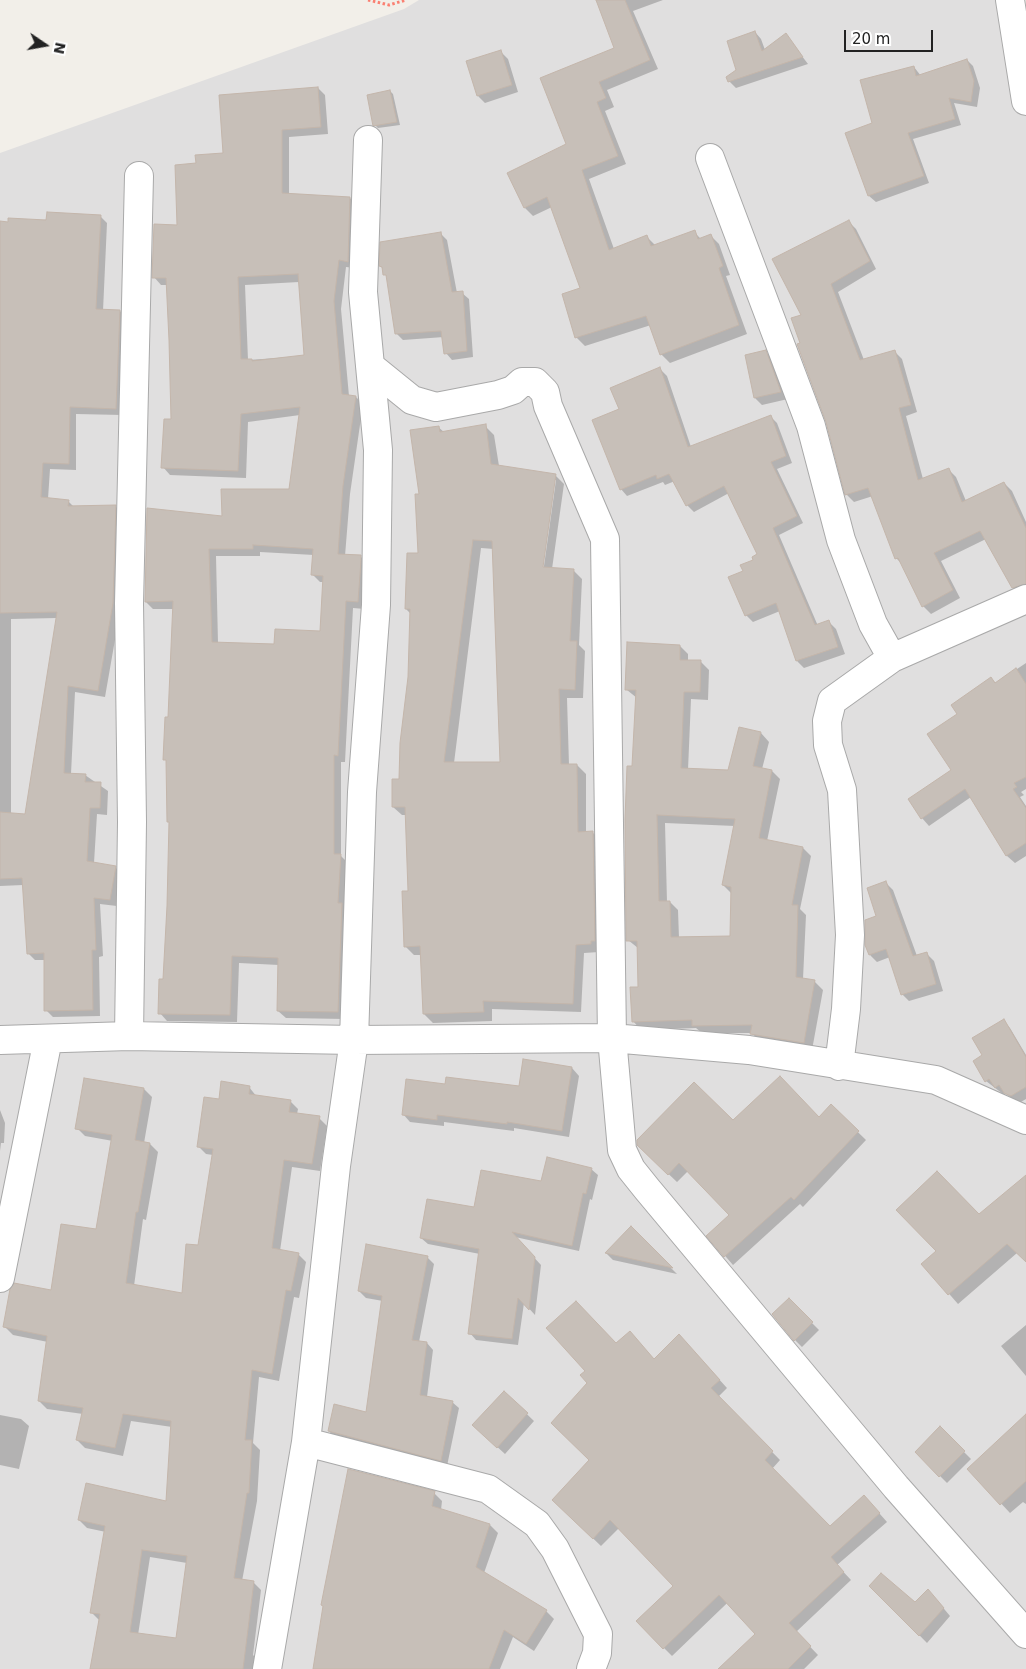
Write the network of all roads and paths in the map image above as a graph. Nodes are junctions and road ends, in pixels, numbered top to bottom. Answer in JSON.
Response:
{"nodes":[{"id":1,"x":368,"y":0,"type":"edge"},
{"id":2,"x":406,"y":0,"type":"edge"},
{"id":3,"x":1010,"y":0,"type":"edge"},
{"id":4,"x":1026,"y":100,"type":"edge"},
{"id":5,"x":368,"y":140,"type":"dead end"},
{"id":6,"x":710,"y":158,"type":"dead end"},
{"id":7,"x":139,"y":176,"type":"dead end"},
{"id":8,"x":370,"y":366,"type":"junction"},
{"id":9,"x":1026,"y":599,"type":"edge"},
{"id":10,"x":892,"y":658,"type":"junction"},
{"id":11,"x":129,"y":1036,"type":"junction"},
{"id":12,"x":612,"y":1038,"type":"junction"},
{"id":13,"x":48,"y":1039,"type":"junction"},
{"id":14,"x":0,"y":1040,"type":"edge"},
{"id":15,"x":354,"y":1040,"type":"junction"},
{"id":16,"x":839,"y":1066,"type":"junction"},
{"id":17,"x":1026,"y":1120,"type":"edge"},
{"id":18,"x":0,"y":1278,"type":"edge"},
{"id":19,"x":306,"y":1442,"type":"junction"},
{"id":20,"x":1026,"y":1634,"type":"edge"},
{"id":21,"x":267,"y":1669,"type":"edge"},
{"id":22,"x":591,"y":1669,"type":"edge"}],
"edges":[{"from":1,"to":2,"type":"path"},
{"from":3,"to":4,"type":"street"},
{"from":5,"to":8,"type":"street"},
{"from":6,"to":10,"type":"street"},
{"from":7,"to":11,"type":"street"},
{"from":8,"to":12,"type":"street"},
{"from":8,"to":15,"type":"street"},
{"from":9,"to":10,"type":"street"},
{"from":10,"to":16,"type":"street"},
{"from":11,"to":13,"type":"street"},
{"from":11,"to":15,"type":"street"},
{"from":12,"to":15,"type":"street"},
{"from":12,"to":16,"type":"street"},
{"from":12,"to":20,"type":"street"},
{"from":13,"to":14,"type":"street"},
{"from":13,"to":18,"type":"street"},
{"from":15,"to":19,"type":"street"},
{"from":16,"to":17,"type":"street"},
{"from":19,"to":21,"type":"street"},
{"from":19,"to":22,"type":"street"}]}
